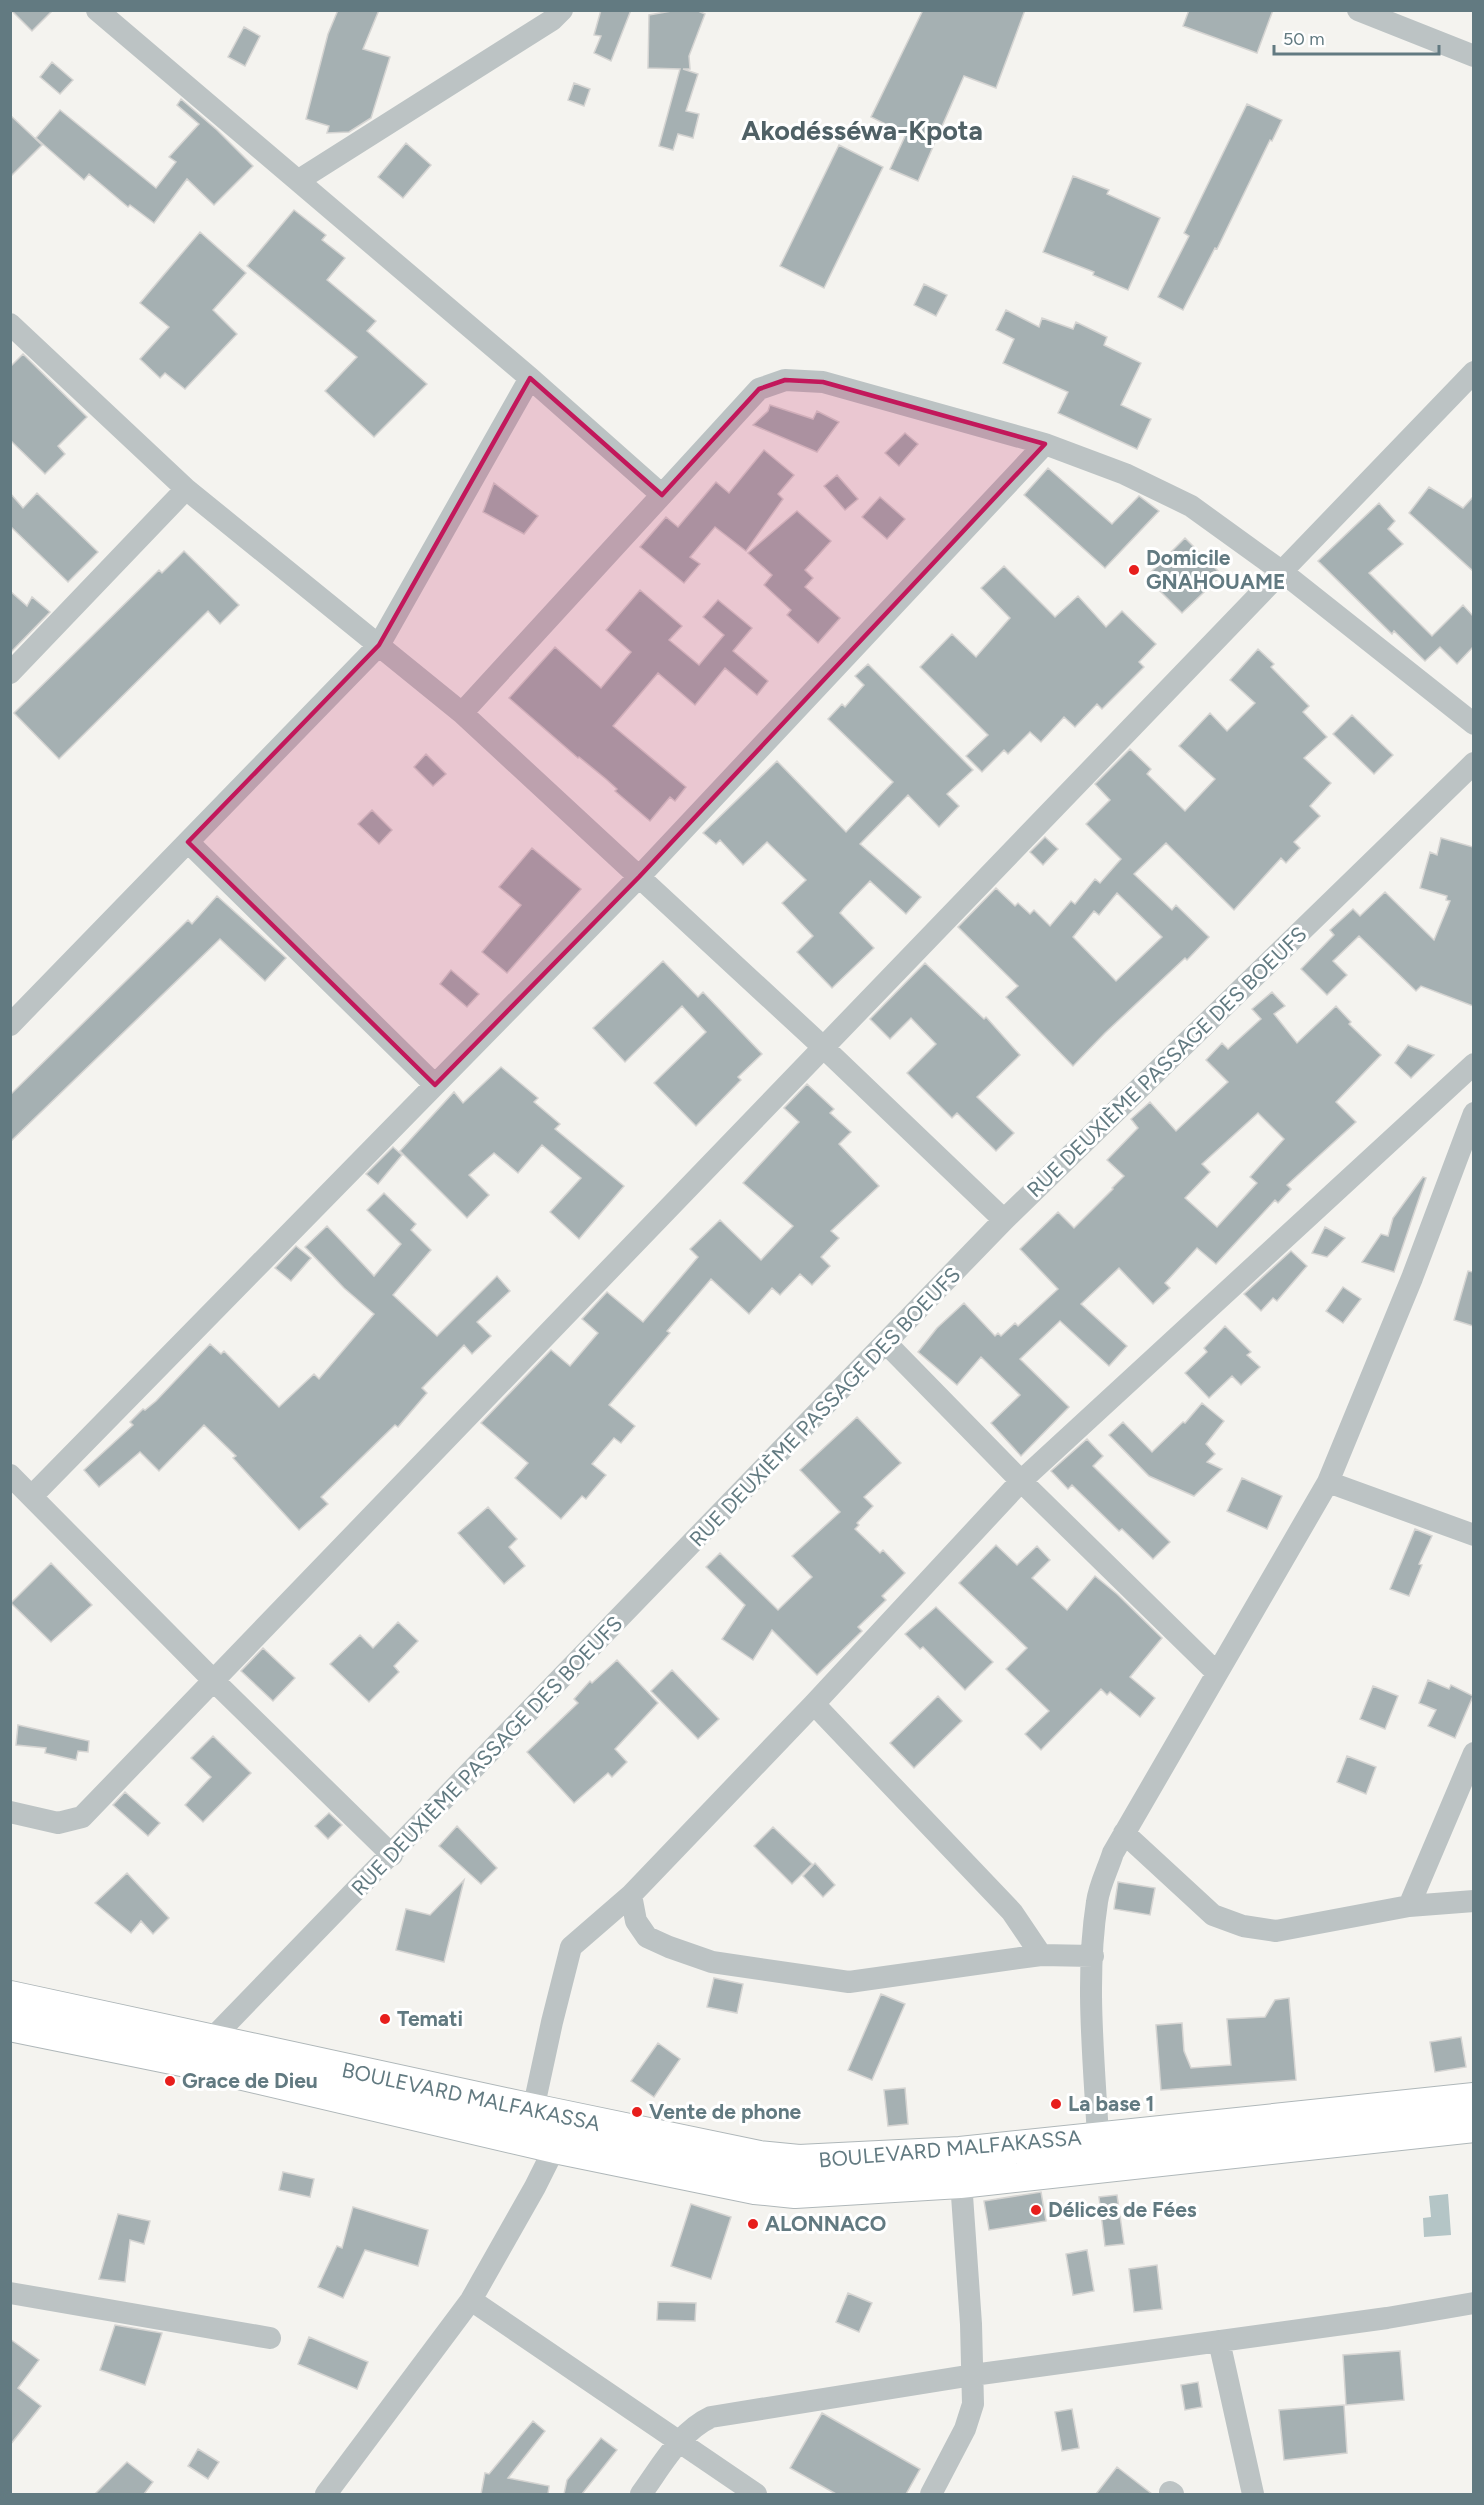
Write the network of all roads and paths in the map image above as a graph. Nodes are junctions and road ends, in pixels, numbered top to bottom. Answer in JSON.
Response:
{"nodes":[{"id":1,"x":97,"y":10,"type":"edge"},
{"id":2,"x":562,"y":10,"type":"edge"},
{"id":3,"x":1358,"y":10,"type":"edge"},
{"id":4,"x":1473,"y":56,"type":"edge"},
{"id":5,"x":298,"y":180,"type":"junction"},
{"id":6,"x":10,"y":324,"type":"edge"},
{"id":7,"x":1473,"y":372,"type":"edge"},
{"id":8,"x":530,"y":378,"type":"junction"},
{"id":9,"x":1045,"y":444,"type":"junction"},
{"id":10,"x":186,"y":489,"type":"junction"},
{"id":11,"x":662,"y":495,"type":"junction"},
{"id":12,"x":1281,"y":571,"type":"junction"},
{"id":13,"x":379,"y":645,"type":"junction"},
{"id":14,"x":10,"y":673,"type":"edge"},
{"id":15,"x":462,"y":713,"type":"junction"},
{"id":16,"x":1473,"y":724,"type":"edge"},
{"id":17,"x":1473,"y":763,"type":"edge"},
{"id":18,"x":188,"y":842,"type":"junction"},
{"id":19,"x":639,"y":877,"type":"junction"},
{"id":20,"x":10,"y":1025,"type":"edge"},
{"id":21,"x":823,"y":1047,"type":"junction"},
{"id":22,"x":1473,"y":1064,"type":"edge"},
{"id":23,"x":435,"y":1085,"type":"junction"},
{"id":24,"x":1473,"y":1113,"type":"edge"},
{"id":25,"x":1004,"y":1220,"type":"junction"},
{"id":26,"x":886,"y":1343,"type":"junction"},
{"id":27,"x":10,"y":1475,"type":"edge"},
{"id":28,"x":1021,"y":1481,"type":"junction"},
{"id":29,"x":1328,"y":1482,"type":"junction"},
{"id":30,"x":32,"y":1496,"type":"junction"},
{"id":31,"x":1473,"y":1535,"type":"edge"},
{"id":32,"x":1217,"y":1673,"type":"junction"},
{"id":33,"x":213,"y":1680,"type":"junction"},
{"id":34,"x":814,"y":1704,"type":"junction"},
{"id":35,"x":1473,"y":1753,"type":"edge"},
{"id":36,"x":10,"y":1812,"type":"edge"},
{"id":37,"x":1124,"y":1833,"type":"junction"},
{"id":38,"x":392,"y":1855,"type":"junction"},
{"id":39,"x":630,"y":1894,"type":"junction"},
{"id":40,"x":1473,"y":1901,"type":"edge"},
{"id":41,"x":1409,"y":1906,"type":"junction"},
{"id":42,"x":1041,"y":1955,"type":"junction"},
{"id":43,"x":1092,"y":1956,"type":"junction"},
{"id":44,"x":10,"y":1997,"type":"edge"},
{"id":45,"x":10,"y":2025,"type":"edge"},
{"id":46,"x":199,"y":2051,"type":"junction"},
{"id":47,"x":1473,"y":2099,"type":"edge"},
{"id":48,"x":1473,"y":2108,"type":"edge"},
{"id":49,"x":533,"y":2110,"type":"junction"},
{"id":50,"x":1473,"y":2126,"type":"edge"},
{"id":51,"x":1098,"y":2137,"type":"junction"},
{"id":52,"x":555,"y":2146,"type":"junction"},
{"id":53,"x":960,"y":2167,"type":"junction"},
{"id":54,"x":10,"y":2292,"type":"edge"},
{"id":55,"x":471,"y":2300,"type":"junction"},
{"id":56,"x":1473,"y":2303,"type":"edge"},
{"id":57,"x":270,"y":2338,"type":"dead end"},
{"id":58,"x":1219,"y":2341,"type":"junction"},
{"id":59,"x":973,"y":2375,"type":"junction"},
{"id":60,"x":678,"y":2442,"type":"junction"},
{"id":61,"x":326,"y":2494,"type":"edge"},
{"id":62,"x":641,"y":2494,"type":"edge"},
{"id":63,"x":756,"y":2494,"type":"edge"},
{"id":64,"x":931,"y":2494,"type":"edge"},
{"id":65,"x":1253,"y":2494,"type":"edge"}],
"edges":[{"from":1,"to":5,"type":"street"},
{"from":2,"to":5,"type":"street"},
{"from":3,"to":4,"type":"street"},
{"from":5,"to":8,"type":"street"},
{"from":6,"to":10,"type":"street"},
{"from":7,"to":12,"type":"street"},
{"from":8,"to":11,"type":"street"},
{"from":8,"to":13,"type":"street"},
{"from":9,"to":11,"type":"street"},
{"from":9,"to":12,"type":"street"},
{"from":9,"to":19,"type":"street"},
{"from":10,"to":13,"type":"street"},
{"from":10,"to":14,"type":"street"},
{"from":11,"to":15,"type":"street"},
{"from":12,"to":16,"type":"street"},
{"from":12,"to":21,"type":"street"},
{"from":13,"to":15,"type":"street"},
{"from":13,"to":18,"type":"street"},
{"from":15,"to":19,"type":"street"},
{"from":17,"to":25,"type":"street","name":"RUE DEUXIÈME PASSAGE DES BOEUFS"},
{"from":18,"to":20,"type":"street"},
{"from":18,"to":23,"type":"street"},
{"from":19,"to":21,"type":"street"},
{"from":19,"to":23,"type":"street"},
{"from":21,"to":25,"type":"street"},
{"from":21,"to":33,"type":"street"},
{"from":22,"to":28,"type":"street"},
{"from":23,"to":30,"type":"street"},
{"from":24,"to":29,"type":"street"},
{"from":25,"to":26,"type":"street","name":"RUE DEUXIÈME PASSAGE DES BOEUFS"},
{"from":26,"to":28,"type":"street"},
{"from":26,"to":38,"type":"street","name":"RUE DEUXIÈME PASSAGE DES BOEUFS"},
{"from":27,"to":30,"type":"street"},
{"from":28,"to":32,"type":"street"},
{"from":28,"to":34,"type":"street"},
{"from":29,"to":31,"type":"street"},
{"from":29,"to":32,"type":"street"},
{"from":30,"to":33,"type":"street"},
{"from":32,"to":37,"type":"street"},
{"from":33,"to":36,"type":"street"},
{"from":33,"to":38,"type":"street"},
{"from":34,"to":39,"type":"street"},
{"from":34,"to":42,"type":"street"},
{"from":35,"to":41,"type":"street"},
{"from":37,"to":41,"type":"street"},
{"from":37,"to":43,"type":"street"},
{"from":38,"to":46,"type":"street","name":"RUE DEUXIÈME PASSAGE DES BOEUFS"},
{"from":39,"to":42,"type":"street"},
{"from":39,"to":49,"type":"street"},
{"from":40,"to":41,"type":"street"},
{"from":42,"to":43,"type":"street"},
{"from":43,"to":51,"type":"street"},
{"from":44,"to":46,"type":"main road","name":"BOULEVARD MALFAKASSA"},
{"from":45,"to":46,"type":"main road"},
{"from":46,"to":49,"type":"main road","name":"BOULEVARD MALFAKASSA"},
{"from":46,"to":52,"type":"main road","name":"BOULEVARD MALFAKASSA"},
{"from":47,"to":48,"type":"street"},
{"from":47,"to":51,"type":"main road","name":"BOULEVARD MALFAKASSA"},
{"from":49,"to":53,"type":"main road","name":"BOULEVARD MALFAKASSA"},
{"from":50,"to":53,"type":"main road","name":"BOULEVARD MALFAKASSA"},
{"from":51,"to":53,"type":"main road","name":"BOULEVARD MALFAKASSA"},
{"from":52,"to":53,"type":"main road","name":"BOULEVARD MALFAKASSA"},
{"from":52,"to":55,"type":"street"},
{"from":53,"to":59,"type":"street"},
{"from":54,"to":57,"type":"street"},
{"from":55,"to":60,"type":"street"},
{"from":55,"to":61,"type":"street"},
{"from":56,"to":58,"type":"street"},
{"from":58,"to":59,"type":"street"},
{"from":58,"to":65,"type":"street"},
{"from":59,"to":60,"type":"street"},
{"from":59,"to":64,"type":"street"},
{"from":60,"to":62,"type":"street"},
{"from":60,"to":63,"type":"street"}]}
